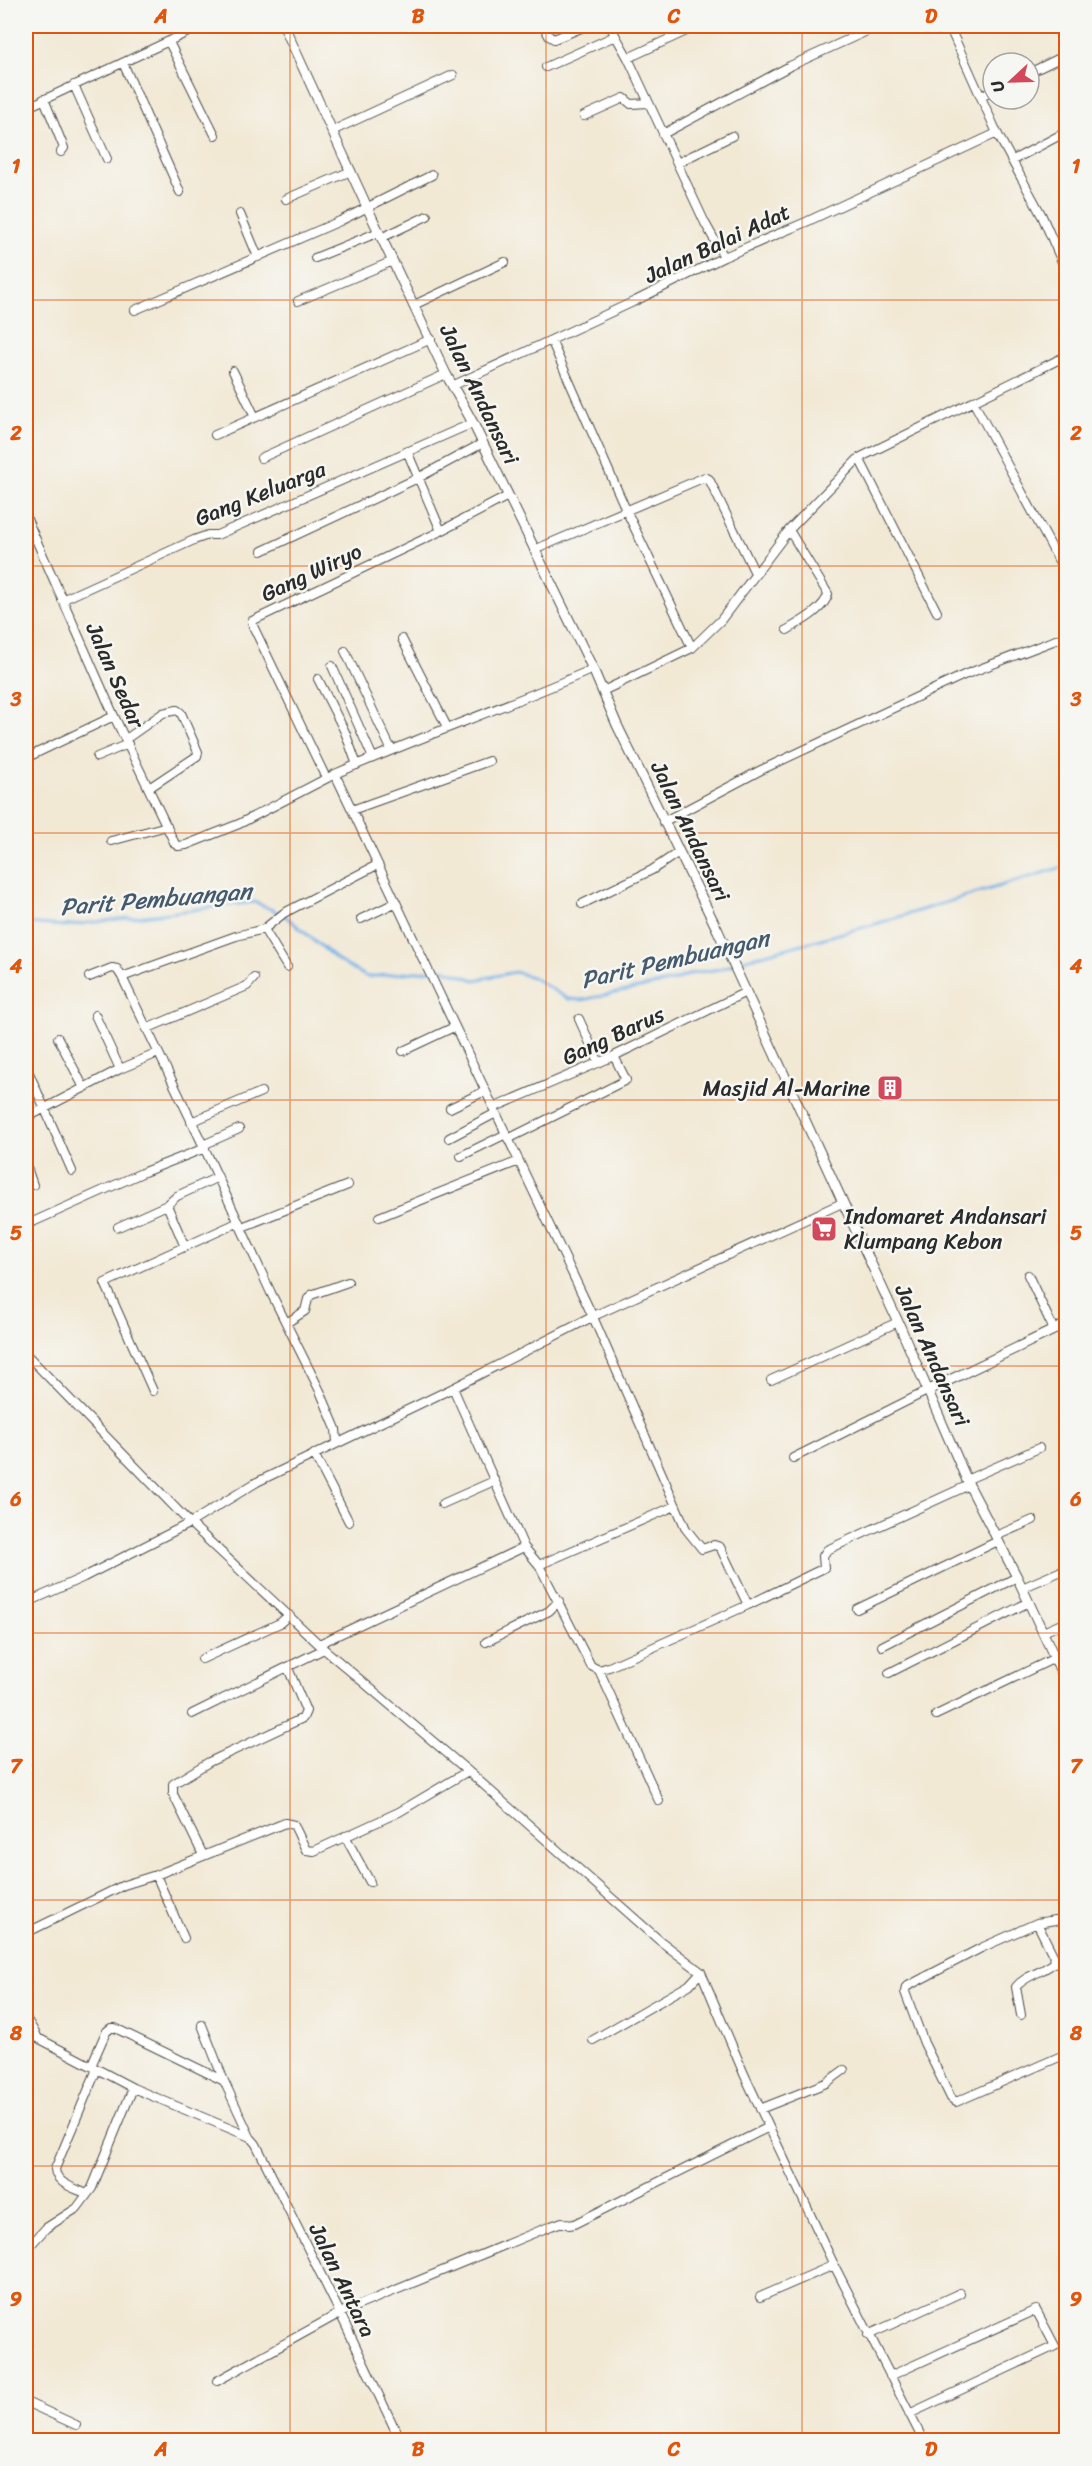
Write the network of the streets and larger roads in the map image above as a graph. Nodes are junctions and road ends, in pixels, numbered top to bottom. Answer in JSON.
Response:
{"nodes":[{"id":1,"x":201,"y":26,"type":"edge"},
{"id":2,"x":284,"y":26,"type":"edge"},
{"id":3,"x":544,"y":26,"type":"edge"},
{"id":4,"x":586,"y":26,"type":"edge"},
{"id":5,"x":610,"y":26,"type":"edge"},
{"id":6,"x":697,"y":26,"type":"edge"},
{"id":7,"x":878,"y":26,"type":"edge"},
{"id":8,"x":949,"y":26,"type":"edge"},
{"id":9,"x":615,"y":36,"type":"junction"},
{"id":10,"x":169,"y":42,"type":"junction"},
{"id":11,"x":1066,"y":55,"type":"edge"},
{"id":12,"x":628,"y":58,"type":"junction"},
{"id":13,"x":123,"y":63,"type":"junction"},
{"id":14,"x":546,"y":67,"type":"dead end"},
{"id":15,"x":1041,"y":67,"type":"edge"},
{"id":16,"x":453,"y":75,"type":"dead end"},
{"id":17,"x":74,"y":85,"type":"junction"},
{"id":18,"x":981,"y":96,"type":"edge"},
{"id":19,"x":44,"y":99,"type":"junction"},
{"id":20,"x":648,"y":103,"type":"junction"},
{"id":21,"x":26,"y":108,"type":"edge"},
{"id":22,"x":987,"y":111,"type":"edge"},
{"id":23,"x":584,"y":117,"type":"dead end"},
{"id":24,"x":332,"y":130,"type":"junction"},
{"id":25,"x":1066,"y":132,"type":"edge"},
{"id":26,"x":997,"y":133,"type":"junction"},
{"id":27,"x":663,"y":134,"type":"junction"},
{"id":28,"x":215,"y":135,"type":"dead end"},
{"id":29,"x":732,"y":136,"type":"dead end"},
{"id":30,"x":61,"y":152,"type":"dead end"},
{"id":31,"x":107,"y":159,"type":"dead end"},
{"id":32,"x":1013,"y":160,"type":"junction"},
{"id":33,"x":677,"y":163,"type":"junction"},
{"id":34,"x":351,"y":171,"type":"junction"},
{"id":35,"x":432,"y":175,"type":"dead end"},
{"id":36,"x":180,"y":192,"type":"dead end"},
{"id":37,"x":286,"y":199,"type":"dead end"},
{"id":38,"x":367,"y":207,"type":"junction"},
{"id":39,"x":240,"y":214,"type":"dead end"},
{"id":40,"x":427,"y":216,"type":"dead end"},
{"id":41,"x":380,"y":235,"type":"junction"},
{"id":42,"x":258,"y":257,"type":"junction"},
{"id":43,"x":724,"y":257,"type":"junction"},
{"id":44,"x":315,"y":258,"type":"dead end"},
{"id":45,"x":393,"y":261,"type":"junction"},
{"id":46,"x":505,"y":262,"type":"dead end"},
{"id":47,"x":1066,"y":270,"type":"edge"},
{"id":48,"x":298,"y":301,"type":"dead end"},
{"id":49,"x":414,"y":304,"type":"junction"},
{"id":50,"x":135,"y":310,"type":"dead end"},
{"id":51,"x":431,"y":339,"type":"junction"},
{"id":52,"x":551,"y":340,"type":"junction"},
{"id":53,"x":1066,"y":356,"type":"edge"},
{"id":54,"x":233,"y":371,"type":"dead end"},
{"id":55,"x":447,"y":374,"type":"junction"},
{"id":56,"x":452,"y":386,"type":"junction"},
{"id":57,"x":973,"y":401,"type":"junction"},
{"id":58,"x":255,"y":417,"type":"junction"},
{"id":59,"x":473,"y":423,"type":"junction"},
{"id":60,"x":215,"y":435,"type":"dead end"},
{"id":61,"x":483,"y":443,"type":"junction"},
{"id":62,"x":407,"y":451,"type":"junction"},
{"id":63,"x":261,"y":458,"type":"dead end"},
{"id":64,"x":859,"y":458,"type":"junction"},
{"id":65,"x":418,"y":478,"type":"junction"},
{"id":66,"x":508,"y":496,"type":"junction"},
{"id":67,"x":627,"y":512,"type":"junction"},
{"id":68,"x":26,"y":517,"type":"edge"},
{"id":69,"x":789,"y":530,"type":"junction"},
{"id":70,"x":441,"y":531,"type":"junction"},
{"id":71,"x":534,"y":550,"type":"junction"},
{"id":72,"x":262,"y":551,"type":"dead end"},
{"id":73,"x":755,"y":573,"type":"junction"},
{"id":74,"x":1066,"y":574,"type":"edge"},
{"id":75,"x":62,"y":600,"type":"junction"},
{"id":76,"x":938,"y":612,"type":"dead end"},
{"id":77,"x":787,"y":630,"type":"dead end"},
{"id":78,"x":1066,"y":636,"type":"edge"},
{"id":79,"x":402,"y":639,"type":"dead end"},
{"id":80,"x":692,"y":648,"type":"junction"},
{"id":81,"x":345,"y":651,"type":"dead end"},
{"id":82,"x":332,"y":666,"type":"dead end"},
{"id":83,"x":593,"y":669,"type":"junction"},
{"id":84,"x":318,"y":679,"type":"dead end"},
{"id":85,"x":603,"y":691,"type":"junction"},
{"id":86,"x":114,"y":716,"type":"junction"},
{"id":87,"x":447,"y":727,"type":"junction"},
{"id":88,"x":127,"y":741,"type":"junction"},
{"id":89,"x":391,"y":749,"type":"junction"},
{"id":90,"x":97,"y":757,"type":"dead end"},
{"id":91,"x":26,"y":758,"type":"edge"},
{"id":92,"x":373,"y":758,"type":"junction"},
{"id":93,"x":489,"y":761,"type":"dead end"},
{"id":94,"x":357,"y":765,"type":"junction"},
{"id":95,"x":335,"y":774,"type":"junction"},
{"id":96,"x":326,"y":778,"type":"junction"},
{"id":97,"x":149,"y":788,"type":"junction"},
{"id":98,"x":352,"y":810,"type":"junction"},
{"id":99,"x":663,"y":822,"type":"junction"},
{"id":100,"x":167,"y":826,"type":"junction"},
{"id":101,"x":111,"y":842,"type":"dead end"},
{"id":102,"x":679,"y":852,"type":"junction"},
{"id":103,"x":377,"y":866,"type":"junction"},
{"id":104,"x":395,"y":903,"type":"junction"},
{"id":105,"x":582,"y":904,"type":"dead end"},
{"id":106,"x":361,"y":919,"type":"dead end"},
{"id":107,"x":264,"y":929,"type":"junction"},
{"id":108,"x":287,"y":967,"type":"dead end"},
{"id":109,"x":89,"y":977,"type":"dead end"},
{"id":110,"x":122,"y":977,"type":"junction"},
{"id":111,"x":254,"y":978,"type":"dead end"},
{"id":112,"x":746,"y":992,"type":"junction"},
{"id":113,"x":95,"y":1015,"type":"dead end"},
{"id":114,"x":579,"y":1019,"type":"dead end"},
{"id":115,"x":454,"y":1027,"type":"junction"},
{"id":116,"x":146,"y":1029,"type":"junction"},
{"id":117,"x":58,"y":1038,"type":"dead end"},
{"id":118,"x":403,"y":1050,"type":"dead end"},
{"id":119,"x":158,"y":1053,"type":"junction"},
{"id":120,"x":614,"y":1056,"type":"junction"},
{"id":121,"x":599,"y":1063,"type":"junction"},
{"id":122,"x":26,"y":1066,"type":"edge"},
{"id":123,"x":120,"y":1069,"type":"junction"},
{"id":124,"x":84,"y":1088,"type":"junction"},
{"id":125,"x":485,"y":1091,"type":"junction"},
{"id":126,"x":261,"y":1092,"type":"dead end"},
{"id":127,"x":45,"y":1108,"type":"junction"},
{"id":128,"x":450,"y":1108,"type":"dead end"},
{"id":129,"x":495,"y":1111,"type":"junction"},
{"id":130,"x":26,"y":1118,"type":"edge"},
{"id":131,"x":191,"y":1122,"type":"junction"},
{"id":132,"x":239,"y":1129,"type":"dead end"},
{"id":133,"x":507,"y":1136,"type":"junction"},
{"id":134,"x":449,"y":1138,"type":"dead end"},
{"id":135,"x":204,"y":1146,"type":"junction"},
{"id":136,"x":460,"y":1156,"type":"dead end"},
{"id":137,"x":519,"y":1161,"type":"junction"},
{"id":138,"x":26,"y":1166,"type":"edge"},
{"id":139,"x":72,"y":1172,"type":"dead end"},
{"id":140,"x":218,"y":1177,"type":"junction"},
{"id":141,"x":33,"y":1185,"type":"dead end"},
{"id":142,"x":348,"y":1185,"type":"dead end"},
{"id":143,"x":842,"y":1203,"type":"junction"},
{"id":144,"x":168,"y":1205,"type":"junction"},
{"id":145,"x":379,"y":1216,"type":"dead end"},
{"id":146,"x":26,"y":1225,"type":"edge"},
{"id":147,"x":241,"y":1225,"type":"junction"},
{"id":148,"x":118,"y":1227,"type":"dead end"},
{"id":149,"x":186,"y":1247,"type":"junction"},
{"id":150,"x":1028,"y":1275,"type":"dead end"},
{"id":151,"x":348,"y":1282,"type":"dead end"},
{"id":152,"x":593,"y":1317,"type":"junction"},
{"id":153,"x":288,"y":1322,"type":"junction"},
{"id":154,"x":898,"y":1322,"type":"junction"},
{"id":155,"x":1066,"y":1324,"type":"edge"},
{"id":156,"x":1054,"y":1330,"type":"junction"},
{"id":157,"x":26,"y":1354,"type":"edge"},
{"id":158,"x":771,"y":1380,"type":"dead end"},
{"id":159,"x":453,"y":1388,"type":"junction"},
{"id":160,"x":153,"y":1390,"type":"dead end"},
{"id":161,"x":929,"y":1390,"type":"junction"},
{"id":162,"x":337,"y":1442,"type":"junction"},
{"id":163,"x":1039,"y":1448,"type":"dead end"},
{"id":164,"x":314,"y":1454,"type":"junction"},
{"id":165,"x":794,"y":1458,"type":"dead end"},
{"id":166,"x":494,"y":1481,"type":"junction"},
{"id":167,"x":968,"y":1482,"type":"junction"},
{"id":168,"x":442,"y":1504,"type":"dead end"},
{"id":169,"x":675,"y":1506,"type":"junction"},
{"id":170,"x":1033,"y":1520,"type":"dead end"},
{"id":171,"x":190,"y":1522,"type":"junction"},
{"id":172,"x":349,"y":1522,"type":"dead end"},
{"id":173,"x":997,"y":1539,"type":"junction"},
{"id":174,"x":524,"y":1546,"type":"junction"},
{"id":175,"x":540,"y":1565,"type":"junction"},
{"id":176,"x":1066,"y":1569,"type":"edge"},
{"id":177,"x":1017,"y":1577,"type":"junction"},
{"id":178,"x":1022,"y":1588,"type":"junction"},
{"id":179,"x":559,"y":1601,"type":"junction"},
{"id":180,"x":1029,"y":1602,"type":"junction"},
{"id":181,"x":26,"y":1603,"type":"edge"},
{"id":182,"x":748,"y":1605,"type":"junction"},
{"id":183,"x":857,"y":1609,"type":"dead end"},
{"id":184,"x":289,"y":1615,"type":"junction"},
{"id":185,"x":1066,"y":1622,"type":"edge"},
{"id":186,"x":1042,"y":1632,"type":"junction"},
{"id":187,"x":486,"y":1642,"type":"dead end"},
{"id":188,"x":322,"y":1646,"type":"junction"},
{"id":189,"x":882,"y":1646,"type":"dead end"},
{"id":190,"x":1055,"y":1658,"type":"junction"},
{"id":191,"x":202,"y":1659,"type":"dead end"},
{"id":192,"x":288,"y":1668,"type":"junction"},
{"id":193,"x":599,"y":1670,"type":"junction"},
{"id":194,"x":889,"y":1673,"type":"dead end"},
{"id":195,"x":1066,"y":1682,"type":"edge"},
{"id":196,"x":192,"y":1714,"type":"dead end"},
{"id":197,"x":936,"y":1715,"type":"dead end"},
{"id":198,"x":468,"y":1771,"type":"junction"},
{"id":199,"x":659,"y":1801,"type":"dead end"},
{"id":200,"x":345,"y":1836,"type":"junction"},
{"id":201,"x":203,"y":1855,"type":"junction"},
{"id":202,"x":156,"y":1875,"type":"junction"},
{"id":203,"x":370,"y":1882,"type":"dead end"},
{"id":204,"x":1066,"y":1922,"type":"edge"},
{"id":205,"x":1037,"y":1923,"type":"junction"},
{"id":206,"x":26,"y":1933,"type":"edge"},
{"id":207,"x":184,"y":1938,"type":"dead end"},
{"id":208,"x":701,"y":1972,"type":"junction"},
{"id":209,"x":1021,"y":2015,"type":"dead end"},
{"id":210,"x":26,"y":2018,"type":"edge"},
{"id":211,"x":202,"y":2025,"type":"dead end"},
{"id":212,"x":593,"y":2040,"type":"dead end"},
{"id":213,"x":1066,"y":2054,"type":"edge"},
{"id":214,"x":94,"y":2068,"type":"junction"},
{"id":215,"x":844,"y":2070,"type":"dead end"},
{"id":216,"x":224,"y":2081,"type":"junction"},
{"id":217,"x":133,"y":2088,"type":"junction"},
{"id":218,"x":760,"y":2109,"type":"junction"},
{"id":219,"x":769,"y":2127,"type":"junction"},
{"id":220,"x":250,"y":2137,"type":"junction"},
{"id":221,"x":87,"y":2194,"type":"junction"},
{"id":222,"x":26,"y":2250,"type":"edge"},
{"id":223,"x":834,"y":2265,"type":"junction"},
{"id":224,"x":960,"y":2294,"type":"dead end"},
{"id":225,"x":760,"y":2297,"type":"dead end"},
{"id":226,"x":340,"y":2313,"type":"junction"},
{"id":227,"x":868,"y":2335,"type":"junction"},
{"id":228,"x":890,"y":2376,"type":"junction"},
{"id":229,"x":217,"y":2382,"type":"dead end"},
{"id":230,"x":26,"y":2402,"type":"edge"},
{"id":231,"x":909,"y":2414,"type":"junction"},
{"id":232,"x":76,"y":2425,"type":"dead end"},
{"id":233,"x":400,"y":2440,"type":"edge"},
{"id":234,"x":923,"y":2440,"type":"edge"}],
"edges":[{"from":1,"to":10,"type":"street"},
{"from":2,"to":24,"type":"street","name":"Jalan Andansari"},
{"from":3,"to":4,"type":"street"},
{"from":5,"to":9,"type":"street"},
{"from":6,"to":12,"type":"street"},
{"from":7,"to":27,"type":"street"},
{"from":8,"to":18,"type":"street"},
{"from":9,"to":12,"type":"street"},
{"from":9,"to":14,"type":"street"},
{"from":10,"to":13,"type":"street"},
{"from":10,"to":28,"type":"street"},
{"from":11,"to":15,"type":"street"},
{"from":12,"to":20,"type":"street"},
{"from":13,"to":17,"type":"street"},
{"from":13,"to":36,"type":"street"},
{"from":16,"to":24,"type":"street"},
{"from":17,"to":19,"type":"street"},
{"from":17,"to":31,"type":"street"},
{"from":19,"to":21,"type":"street"},
{"from":19,"to":30,"type":"street"},
{"from":20,"to":23,"type":"street"},
{"from":20,"to":27,"type":"street"},
{"from":22,"to":26,"type":"street"},
{"from":24,"to":34,"type":"street","name":"Jalan Andansari"},
{"from":25,"to":32,"type":"street"},
{"from":26,"to":32,"type":"street"},
{"from":26,"to":43,"type":"street","name":"Jalan Balai Adat"},
{"from":27,"to":33,"type":"street"},
{"from":29,"to":33,"type":"street"},
{"from":32,"to":47,"type":"street"},
{"from":33,"to":43,"type":"street"},
{"from":34,"to":37,"type":"street"},
{"from":34,"to":38,"type":"street","name":"Jalan Andansari"},
{"from":35,"to":38,"type":"street"},
{"from":38,"to":41,"type":"street","name":"Jalan Andansari"},
{"from":38,"to":42,"type":"street"},
{"from":39,"to":42,"type":"street"},
{"from":40,"to":41,"type":"street"},
{"from":41,"to":44,"type":"street"},
{"from":41,"to":45,"type":"street","name":"Jalan Andansari"},
{"from":42,"to":50,"type":"street"},
{"from":43,"to":52,"type":"street","name":"Jalan Balai Adat"},
{"from":45,"to":48,"type":"street"},
{"from":45,"to":49,"type":"street","name":"Jalan Andansari"},
{"from":46,"to":49,"type":"street"},
{"from":49,"to":51,"type":"street","name":"Jalan Andansari"},
{"from":51,"to":55,"type":"street","name":"Jalan Andansari"},
{"from":51,"to":58,"type":"street"},
{"from":52,"to":56,"type":"street","name":"Jalan Balai Adat"},
{"from":52,"to":67,"type":"street"},
{"from":53,"to":57,"type":"street"},
{"from":54,"to":58,"type":"street"},
{"from":55,"to":56,"type":"street","name":"Jalan Andansari"},
{"from":55,"to":63,"type":"street"},
{"from":56,"to":59,"type":"street","name":"Jalan Andansari"},
{"from":57,"to":64,"type":"street"},
{"from":57,"to":74,"type":"street"},
{"from":58,"to":60,"type":"street"},
{"from":59,"to":61,"type":"street","name":"Jalan Andansari"},
{"from":59,"to":62,"type":"street","name":"Gang Keluarga"},
{"from":61,"to":65,"type":"street"},
{"from":61,"to":66,"type":"street","name":"Jalan Andansari"},
{"from":62,"to":65,"type":"street"},
{"from":62,"to":75,"type":"street","name":"Gang Keluarga"},
{"from":64,"to":69,"type":"street"},
{"from":64,"to":76,"type":"street"},
{"from":65,"to":70,"type":"street"},
{"from":65,"to":72,"type":"street"},
{"from":66,"to":70,"type":"street","name":"Gang Wiryo"},
{"from":66,"to":71,"type":"street","name":"Jalan Andansari"},
{"from":67,"to":71,"type":"street"},
{"from":67,"to":73,"type":"street"},
{"from":67,"to":80,"type":"street"},
{"from":68,"to":75,"type":"street","name":"Jalan Sedar"},
{"from":69,"to":73,"type":"street"},
{"from":69,"to":77,"type":"street"},
{"from":70,"to":96,"type":"street","name":"Gang Wiryo"},
{"from":71,"to":83,"type":"street","name":"Jalan Andansari"},
{"from":73,"to":80,"type":"street"},
{"from":75,"to":86,"type":"street","name":"Jalan Sedar"},
{"from":78,"to":99,"type":"street"},
{"from":79,"to":87,"type":"street"},
{"from":80,"to":85,"type":"street"},
{"from":81,"to":89,"type":"street"},
{"from":82,"to":92,"type":"street"},
{"from":83,"to":85,"type":"street","name":"Jalan Andansari"},
{"from":83,"to":87,"type":"street"},
{"from":84,"to":94,"type":"street"},
{"from":85,"to":99,"type":"street","name":"Jalan Andansari"},
{"from":86,"to":88,"type":"street","name":"Jalan Sedar"},
{"from":86,"to":91,"type":"street"},
{"from":87,"to":89,"type":"street"},
{"from":88,"to":90,"type":"street"},
{"from":88,"to":97,"type":"street","name":"Jalan Sedar"},
{"from":88,"to":97,"type":"street"},
{"from":89,"to":92,"type":"street"},
{"from":92,"to":94,"type":"street"},
{"from":93,"to":98,"type":"street"},
{"from":94,"to":95,"type":"street"},
{"from":95,"to":96,"type":"street"},
{"from":95,"to":98,"type":"street"},
{"from":96,"to":100,"type":"street","name":"Jalan Sedar"},
{"from":97,"to":100,"type":"street","name":"Jalan Sedar"},
{"from":98,"to":103,"type":"street"},
{"from":99,"to":102,"type":"street","name":"Jalan Andansari"},
{"from":100,"to":101,"type":"street"},
{"from":102,"to":105,"type":"street"},
{"from":102,"to":112,"type":"street","name":"Jalan Andansari"},
{"from":103,"to":104,"type":"street"},
{"from":103,"to":107,"type":"street"},
{"from":104,"to":106,"type":"street"},
{"from":104,"to":115,"type":"street"},
{"from":107,"to":108,"type":"street"},
{"from":107,"to":110,"type":"street"},
{"from":109,"to":110,"type":"street"},
{"from":110,"to":116,"type":"street"},
{"from":111,"to":116,"type":"street"},
{"from":112,"to":120,"type":"street","name":"Gang Barus"},
{"from":112,"to":143,"type":"street","name":"Jalan Andansari"},
{"from":113,"to":123,"type":"street"},
{"from":114,"to":121,"type":"street"},
{"from":115,"to":118,"type":"street"},
{"from":115,"to":125,"type":"street"},
{"from":116,"to":119,"type":"street"},
{"from":117,"to":124,"type":"street"},
{"from":119,"to":123,"type":"street"},
{"from":119,"to":131,"type":"street"},
{"from":120,"to":121,"type":"street","name":"Gang Barus"},
{"from":120,"to":133,"type":"street"},
{"from":121,"to":129,"type":"street","name":"Gang Barus"},
{"from":122,"to":127,"type":"street"},
{"from":123,"to":124,"type":"street"},
{"from":124,"to":127,"type":"street"},
{"from":125,"to":128,"type":"street"},
{"from":125,"to":129,"type":"street"},
{"from":126,"to":131,"type":"street"},
{"from":127,"to":130,"type":"street"},
{"from":127,"to":139,"type":"street"},
{"from":129,"to":133,"type":"street"},
{"from":129,"to":134,"type":"street","name":"Gang Barus"},
{"from":131,"to":135,"type":"street"},
{"from":132,"to":135,"type":"street"},
{"from":133,"to":136,"type":"street"},
{"from":133,"to":137,"type":"street"},
{"from":135,"to":140,"type":"street"},
{"from":135,"to":146,"type":"street"},
{"from":137,"to":145,"type":"street"},
{"from":137,"to":152,"type":"street"},
{"from":138,"to":141,"type":"street"},
{"from":140,"to":144,"type":"street"},
{"from":140,"to":147,"type":"street"},
{"from":142,"to":147,"type":"street"},
{"from":143,"to":152,"type":"street"},
{"from":143,"to":154,"type":"street","name":"Jalan Andansari"},
{"from":144,"to":148,"type":"street"},
{"from":144,"to":149,"type":"street"},
{"from":147,"to":149,"type":"street"},
{"from":147,"to":153,"type":"street"},
{"from":149,"to":160,"type":"street"},
{"from":150,"to":156,"type":"street"},
{"from":151,"to":153,"type":"street"},
{"from":152,"to":159,"type":"street"},
{"from":152,"to":169,"type":"street"},
{"from":153,"to":162,"type":"street"},
{"from":154,"to":158,"type":"street"},
{"from":154,"to":161,"type":"street","name":"Jalan Andansari"},
{"from":155,"to":156,"type":"street"},
{"from":156,"to":161,"type":"street"},
{"from":157,"to":171,"type":"street"},
{"from":159,"to":162,"type":"street"},
{"from":159,"to":166,"type":"street"},
{"from":161,"to":165,"type":"street"},
{"from":161,"to":167,"type":"street","name":"Jalan Andansari"},
{"from":162,"to":164,"type":"street"},
{"from":163,"to":167,"type":"street"},
{"from":164,"to":171,"type":"street"},
{"from":164,"to":172,"type":"street"},
{"from":166,"to":168,"type":"street"},
{"from":166,"to":174,"type":"street"},
{"from":167,"to":173,"type":"street","name":"Jalan Andansari"},
{"from":167,"to":182,"type":"street"},
{"from":169,"to":175,"type":"street"},
{"from":169,"to":182,"type":"street"},
{"from":170,"to":173,"type":"street"},
{"from":171,"to":181,"type":"street"},
{"from":171,"to":184,"type":"street"},
{"from":173,"to":177,"type":"street","name":"Jalan Andansari"},
{"from":173,"to":183,"type":"street"},
{"from":174,"to":175,"type":"street"},
{"from":174,"to":188,"type":"street"},
{"from":175,"to":179,"type":"street"},
{"from":176,"to":178,"type":"street"},
{"from":177,"to":178,"type":"street","name":"Jalan Andansari"},
{"from":177,"to":189,"type":"street"},
{"from":178,"to":180,"type":"street","name":"Jalan Andansari"},
{"from":179,"to":187,"type":"street"},
{"from":179,"to":193,"type":"street"},
{"from":180,"to":186,"type":"street","name":"Jalan Andansari"},
{"from":180,"to":194,"type":"street"},
{"from":182,"to":193,"type":"street"},
{"from":184,"to":188,"type":"street"},
{"from":184,"to":191,"type":"street"},
{"from":185,"to":186,"type":"street"},
{"from":186,"to":190,"type":"street","name":"Jalan Andansari"},
{"from":188,"to":192,"type":"street"},
{"from":188,"to":198,"type":"street"},
{"from":190,"to":195,"type":"street","name":"Jalan Andansari"},
{"from":190,"to":197,"type":"street"},
{"from":192,"to":196,"type":"street"},
{"from":192,"to":201,"type":"street"},
{"from":193,"to":199,"type":"street"},
{"from":198,"to":200,"type":"street"},
{"from":198,"to":208,"type":"street"},
{"from":200,"to":201,"type":"street"},
{"from":200,"to":203,"type":"street"},
{"from":201,"to":202,"type":"street"},
{"from":202,"to":206,"type":"street"},
{"from":202,"to":207,"type":"street"},
{"from":204,"to":205,"type":"street"},
{"from":205,"to":209,"type":"street"},
{"from":205,"to":213,"type":"street"},
{"from":208,"to":212,"type":"street"},
{"from":208,"to":218,"type":"street"},
{"from":210,"to":214,"type":"street"},
{"from":211,"to":216,"type":"street","name":"Jalan Antara"},
{"from":214,"to":216,"type":"street"},
{"from":214,"to":217,"type":"street"},
{"from":214,"to":221,"type":"street"},
{"from":215,"to":218,"type":"street"},
{"from":216,"to":220,"type":"street","name":"Jalan Antara"},
{"from":217,"to":220,"type":"street"},
{"from":217,"to":221,"type":"street"},
{"from":218,"to":219,"type":"street"},
{"from":219,"to":223,"type":"street"},
{"from":219,"to":226,"type":"street"},
{"from":220,"to":226,"type":"street","name":"Jalan Antara"},
{"from":221,"to":222,"type":"street"},
{"from":223,"to":225,"type":"street"},
{"from":223,"to":227,"type":"street"},
{"from":224,"to":227,"type":"street"},
{"from":226,"to":229,"type":"street"},
{"from":226,"to":233,"type":"street","name":"Jalan Antara"},
{"from":227,"to":228,"type":"street"},
{"from":228,"to":231,"type":"street"},
{"from":228,"to":231,"type":"street"},
{"from":230,"to":232,"type":"street"},
{"from":231,"to":234,"type":"street"}]}
